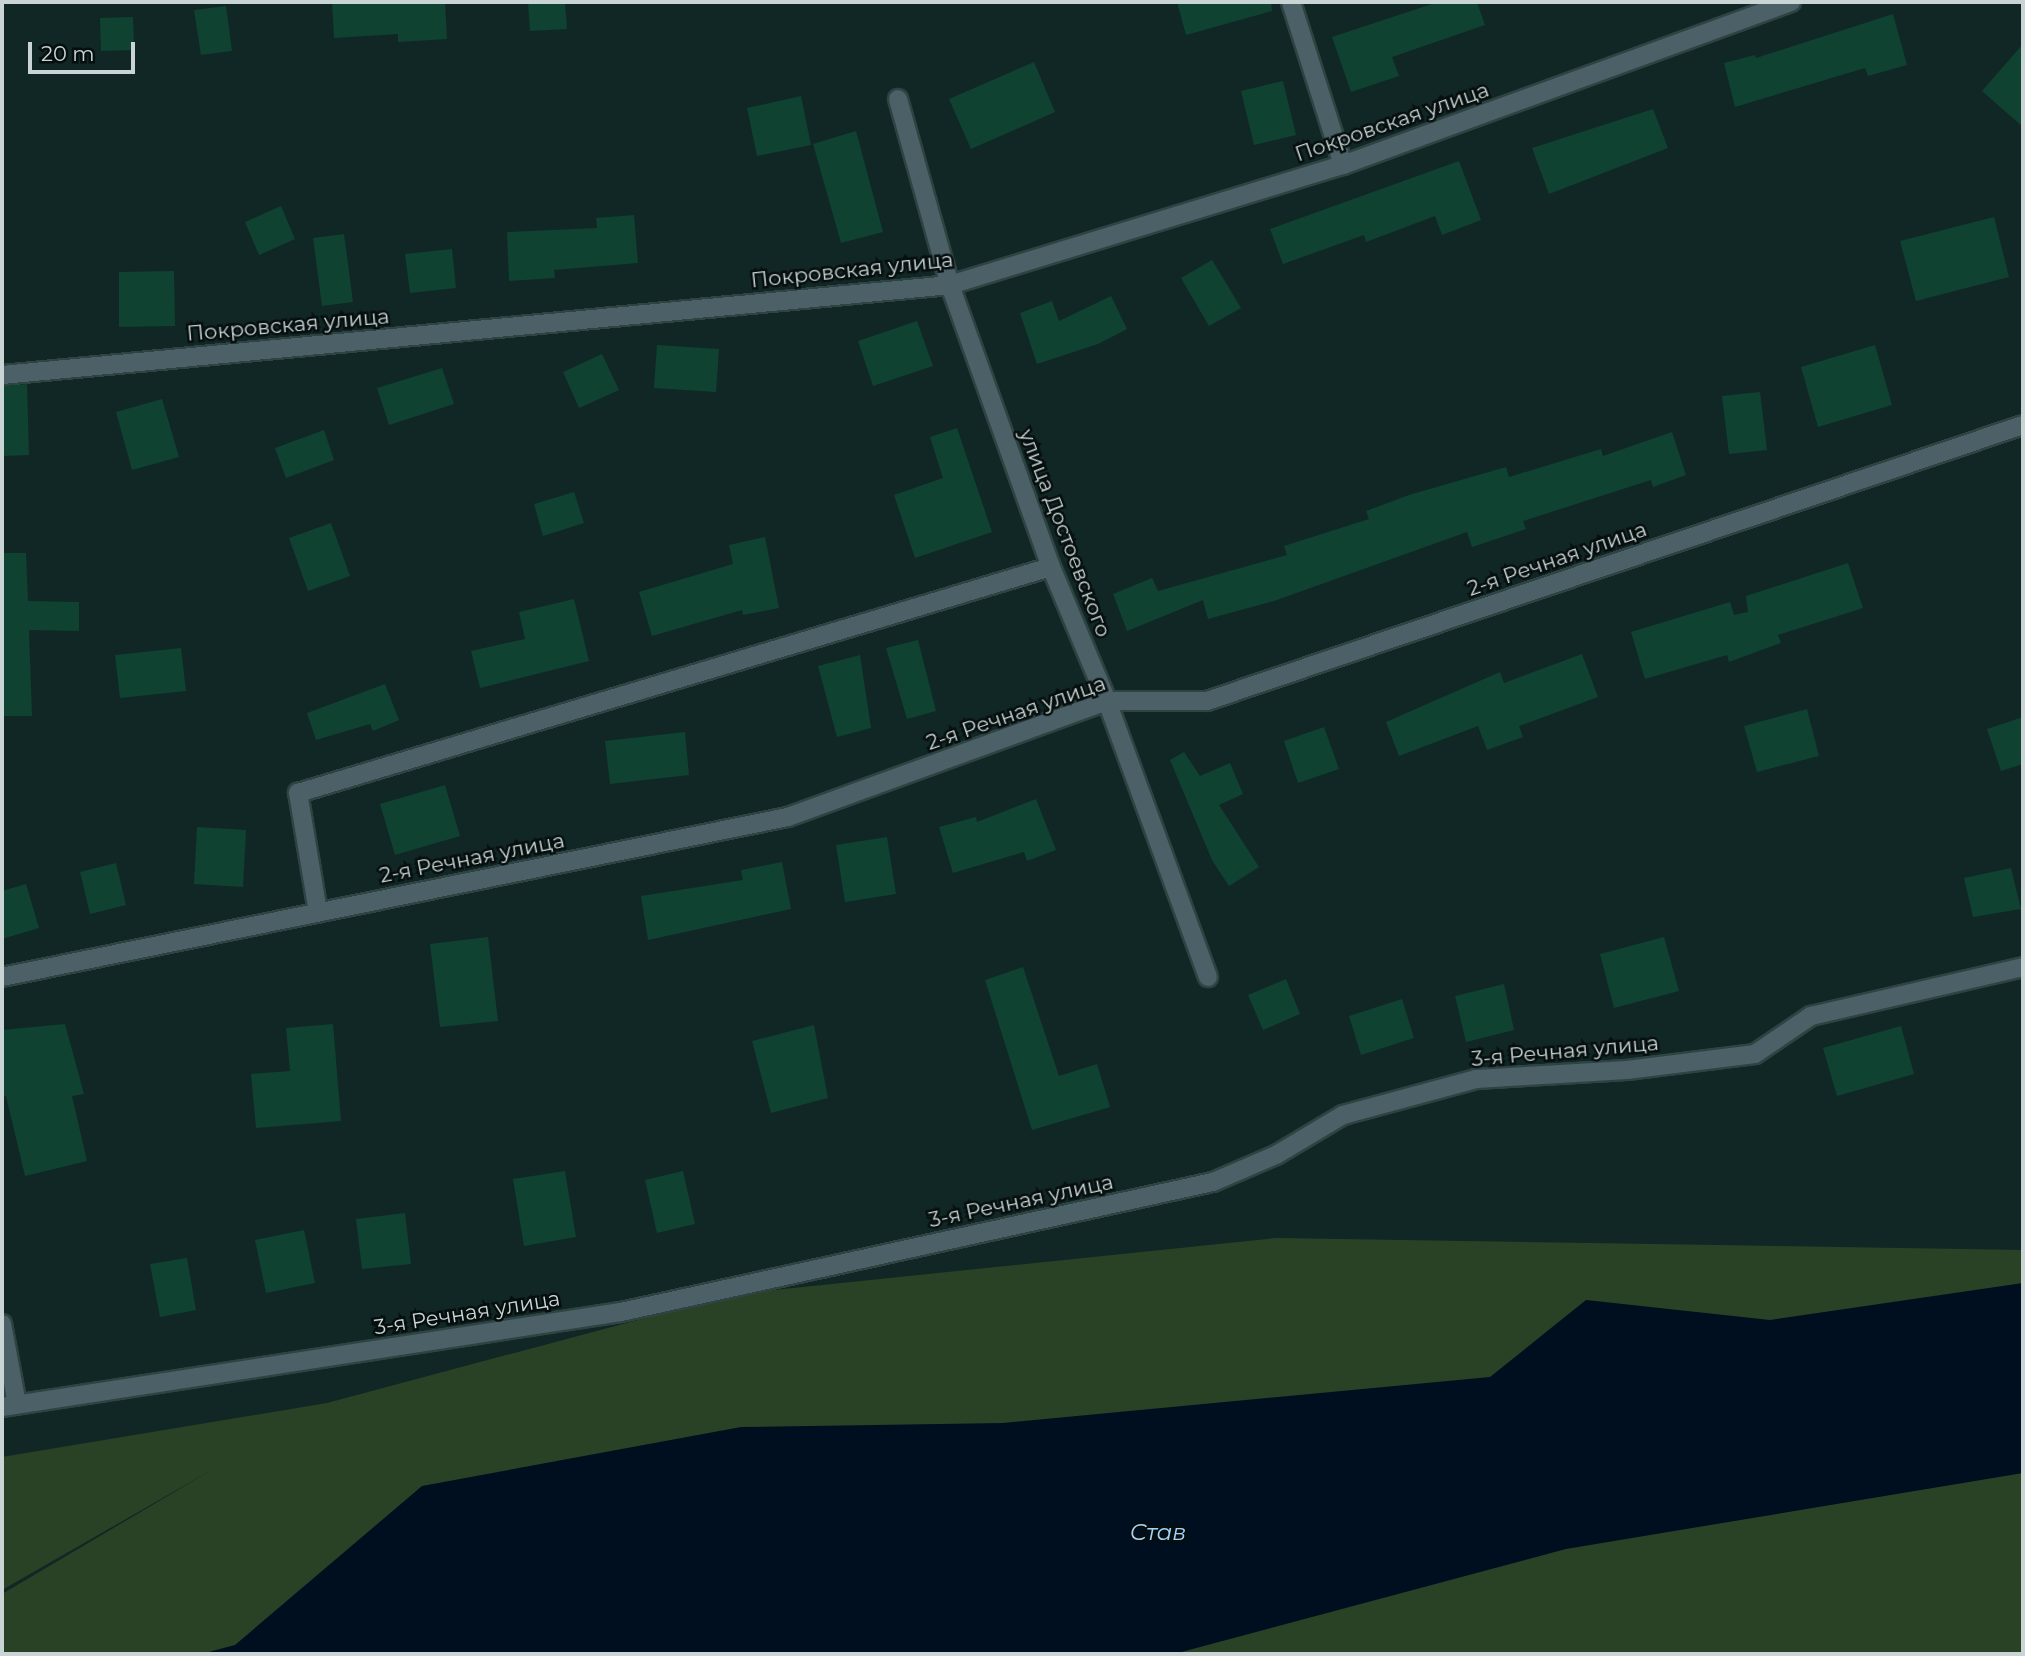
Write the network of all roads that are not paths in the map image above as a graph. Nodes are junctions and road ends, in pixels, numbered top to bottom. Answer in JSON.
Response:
{"nodes":[{"id":1,"x":1291,"y":2,"type":"edge"},
{"id":2,"x":1791,"y":2,"type":"edge"},
{"id":3,"x":898,"y":99,"type":"dead end"},
{"id":4,"x":1343,"y":166,"type":"junction"},
{"id":5,"x":950,"y":285,"type":"junction"},
{"id":6,"x":2,"y":375,"type":"edge"},
{"id":7,"x":2023,"y":425,"type":"edge"},
{"id":8,"x":1051,"y":567,"type":"junction"},
{"id":9,"x":1107,"y":701,"type":"junction"},
{"id":10,"x":318,"y":912,"type":"junction"},
{"id":11,"x":2023,"y":967,"type":"edge"},
{"id":12,"x":2,"y":977,"type":"edge"},
{"id":13,"x":1208,"y":977,"type":"dead end"},
{"id":14,"x":2,"y":1324,"type":"edge"},
{"id":15,"x":9,"y":1405,"type":"edge"}],
"edges":[{"from":1,"to":4,"type":"street"},
{"from":2,"to":4,"type":"street","name":"Покровская улица"},
{"from":3,"to":5,"type":"street","name":"улица Достоевского"},
{"from":4,"to":5,"type":"street","name":"Покровская улица"},
{"from":5,"to":6,"type":"street","name":"Покровская улица"},
{"from":5,"to":8,"type":"street","name":"улица Достоевского"},
{"from":7,"to":9,"type":"street","name":"2-я Речная улица"},
{"from":8,"to":9,"type":"street","name":"улица Достоевского"},
{"from":8,"to":10,"type":"street"},
{"from":9,"to":10,"type":"street","name":"2-я Речная улица"},
{"from":9,"to":13,"type":"street","name":"улица Достоевского"},
{"from":10,"to":12,"type":"street","name":"2-я Речная улица"},
{"from":11,"to":15,"type":"street","name":"3-я Речная улица"},
{"from":14,"to":15,"type":"street"}]}
